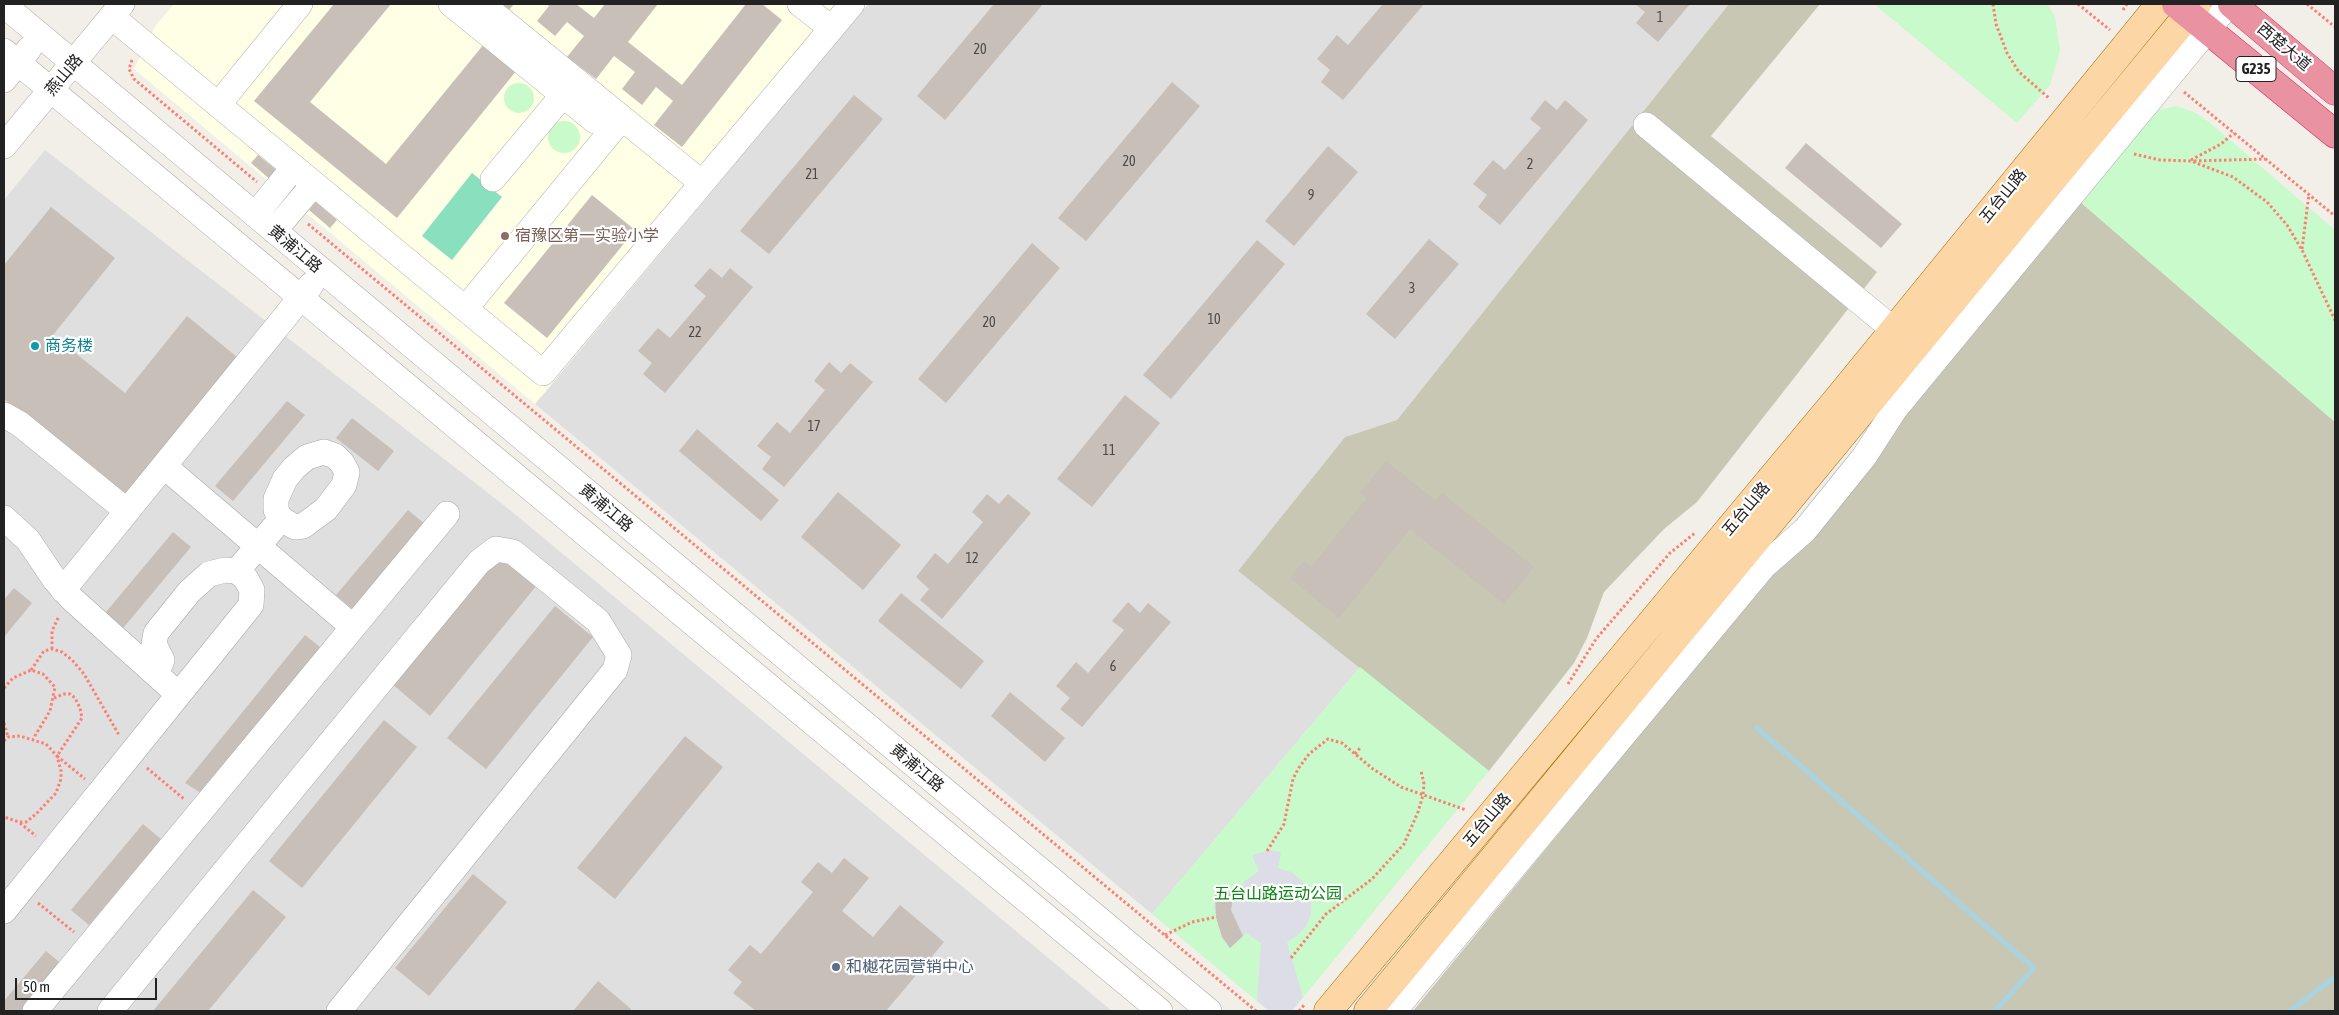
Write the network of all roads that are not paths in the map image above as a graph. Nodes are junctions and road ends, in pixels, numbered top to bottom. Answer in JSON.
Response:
{"nodes":[{"id":1,"x":300,"y":4,"type":"edge"},
{"id":2,"x":451,"y":4,"type":"edge"},
{"id":3,"x":482,"y":4,"type":"edge"},
{"id":4,"x":800,"y":4,"type":"edge"},
{"id":5,"x":852,"y":4,"type":"edge"},
{"id":6,"x":2160,"y":4,"type":"edge"},
{"id":7,"x":2231,"y":4,"type":"edge"},
{"id":8,"x":18,"y":9,"type":"edge"},
{"id":9,"x":117,"y":10,"type":"edge"},
{"id":10,"x":2192,"y":13,"type":"edge"},
{"id":11,"x":831,"y":28,"type":"junction"},
{"id":12,"x":40,"y":35,"type":"junction"},
{"id":13,"x":9,"y":64,"type":"edge"},
{"id":14,"x":74,"y":64,"type":"junction"},
{"id":15,"x":52,"y":89,"type":"junction"},
{"id":16,"x":2335,"y":91,"type":"edge"},
{"id":17,"x":563,"y":95,"type":"junction"},
{"id":18,"x":218,"y":104,"type":"junction"},
{"id":19,"x":622,"y":118,"type":"junction"},
{"id":20,"x":596,"y":121,"type":"dead end"},
{"id":21,"x":1646,"y":125,"type":"dead end"},
{"id":22,"x":2335,"y":134,"type":"edge"},
{"id":23,"x":4,"y":146,"type":"edge"},
{"id":24,"x":294,"y":167,"type":"junction"},
{"id":25,"x":493,"y":179,"type":"dead end"},
{"id":26,"x":702,"y":183,"type":"junction"},
{"id":27,"x":314,"y":184,"type":"junction"},
{"id":28,"x":255,"y":215,"type":"junction"},
{"id":29,"x":274,"y":231,"type":"junction"},
{"id":30,"x":323,"y":272,"type":"junction"},
{"id":31,"x":302,"y":297,"type":"junction"},
{"id":32,"x":465,"y":309,"type":"junction"},
{"id":33,"x":1894,"y":330,"type":"junction"},
{"id":34,"x":4,"y":415,"type":"edge"},
{"id":35,"x":164,"y":466,"type":"junction"},
{"id":36,"x":127,"y":511,"type":"junction"},
{"id":37,"x":447,"y":514,"type":"dead end"},
{"id":38,"x":4,"y":518,"type":"edge"},
{"id":39,"x":281,"y":519,"type":"dead end"},
{"id":40,"x":259,"y":546,"type":"junction"},
{"id":41,"x":237,"y":571,"type":"junction"},
{"id":42,"x":68,"y":594,"type":"junction"},
{"id":43,"x":353,"y":627,"type":"junction"},
{"id":44,"x":156,"y":674,"type":"junction"},
{"id":45,"x":179,"y":694,"type":"junction"},
{"id":46,"x":4,"y":911,"type":"edge"},
{"id":47,"x":1320,"y":1004,"type":"edge"},
{"id":48,"x":35,"y":1011,"type":"edge"},
{"id":49,"x":110,"y":1011,"type":"edge"},
{"id":50,"x":339,"y":1011,"type":"edge"},
{"id":51,"x":1160,"y":1011,"type":"edge"},
{"id":52,"x":1209,"y":1011,"type":"edge"},
{"id":53,"x":1368,"y":1011,"type":"edge"},
{"id":54,"x":1394,"y":1011,"type":"edge"}],
"edges":[{"from":1,"to":18,"type":"street"},
{"from":2,"to":17,"type":"street"},
{"from":3,"to":19,"type":"street"},
{"from":4,"to":11,"type":"street"},
{"from":5,"to":11,"type":"street"},
{"from":6,"to":33,"type":"main road","name":"五台山路"},
{"from":7,"to":10,"type":"street"},
{"from":7,"to":16,"type":"highway","name":"西楚大道","number":"G235"},
{"from":8,"to":12,"type":"street","name":"黄浦江路"},
{"from":9,"to":14,"type":"street","name":"燕山路"},
{"from":9,"to":18,"type":"street"},
{"from":10,"to":22,"type":"highway","number":"G235"},
{"from":10,"to":53,"type":"main road","name":"五台山路"},
{"from":10,"to":54,"type":"street"},
{"from":11,"to":26,"type":"street"},
{"from":12,"to":13,"type":"street"},
{"from":12,"to":14,"type":"street","name":"黄浦江路"},
{"from":13,"to":15,"type":"street","name":"黄浦江路"},
{"from":14,"to":15,"type":"street","name":"燕山路"},
{"from":14,"to":28,"type":"street","name":"黄浦江路"},
{"from":15,"to":23,"type":"street","name":"燕山路"},
{"from":15,"to":31,"type":"street","name":"黄浦江路"},
{"from":17,"to":20,"type":"street"},
{"from":17,"to":25,"type":"street"},
{"from":18,"to":24,"type":"street"},
{"from":19,"to":26,"type":"street"},
{"from":19,"to":32,"type":"street"},
{"from":21,"to":33,"type":"street"},
{"from":24,"to":27,"type":"street"},
{"from":24,"to":28,"type":"street"},
{"from":26,"to":32,"type":"street"},
{"from":27,"to":29,"type":"street"},
{"from":27,"to":32,"type":"street"},
{"from":28,"to":29,"type":"street","name":"黄浦江路"},
{"from":29,"to":30,"type":"street","name":"黄浦江路"},
{"from":30,"to":31,"type":"street"},
{"from":30,"to":52,"type":"street","name":"黄浦江路"},
{"from":31,"to":35,"type":"street"},
{"from":31,"to":51,"type":"street","name":"黄浦江路"},
{"from":33,"to":47,"type":"main road","name":"五台山路"},
{"from":34,"to":36,"type":"street"},
{"from":35,"to":36,"type":"street"},
{"from":35,"to":40,"type":"street"},
{"from":36,"to":42,"type":"street"},
{"from":37,"to":43,"type":"street"},
{"from":38,"to":42,"type":"street"},
{"from":39,"to":40,"type":"street"},
{"from":40,"to":41,"type":"street"},
{"from":40,"to":43,"type":"street"},
{"from":41,"to":44,"type":"street"},
{"from":41,"to":45,"type":"street"},
{"from":42,"to":44,"type":"street"},
{"from":43,"to":48,"type":"street"},
{"from":44,"to":45,"type":"street"},
{"from":45,"to":46,"type":"street"},
{"from":49,"to":50,"type":"street"}]}
